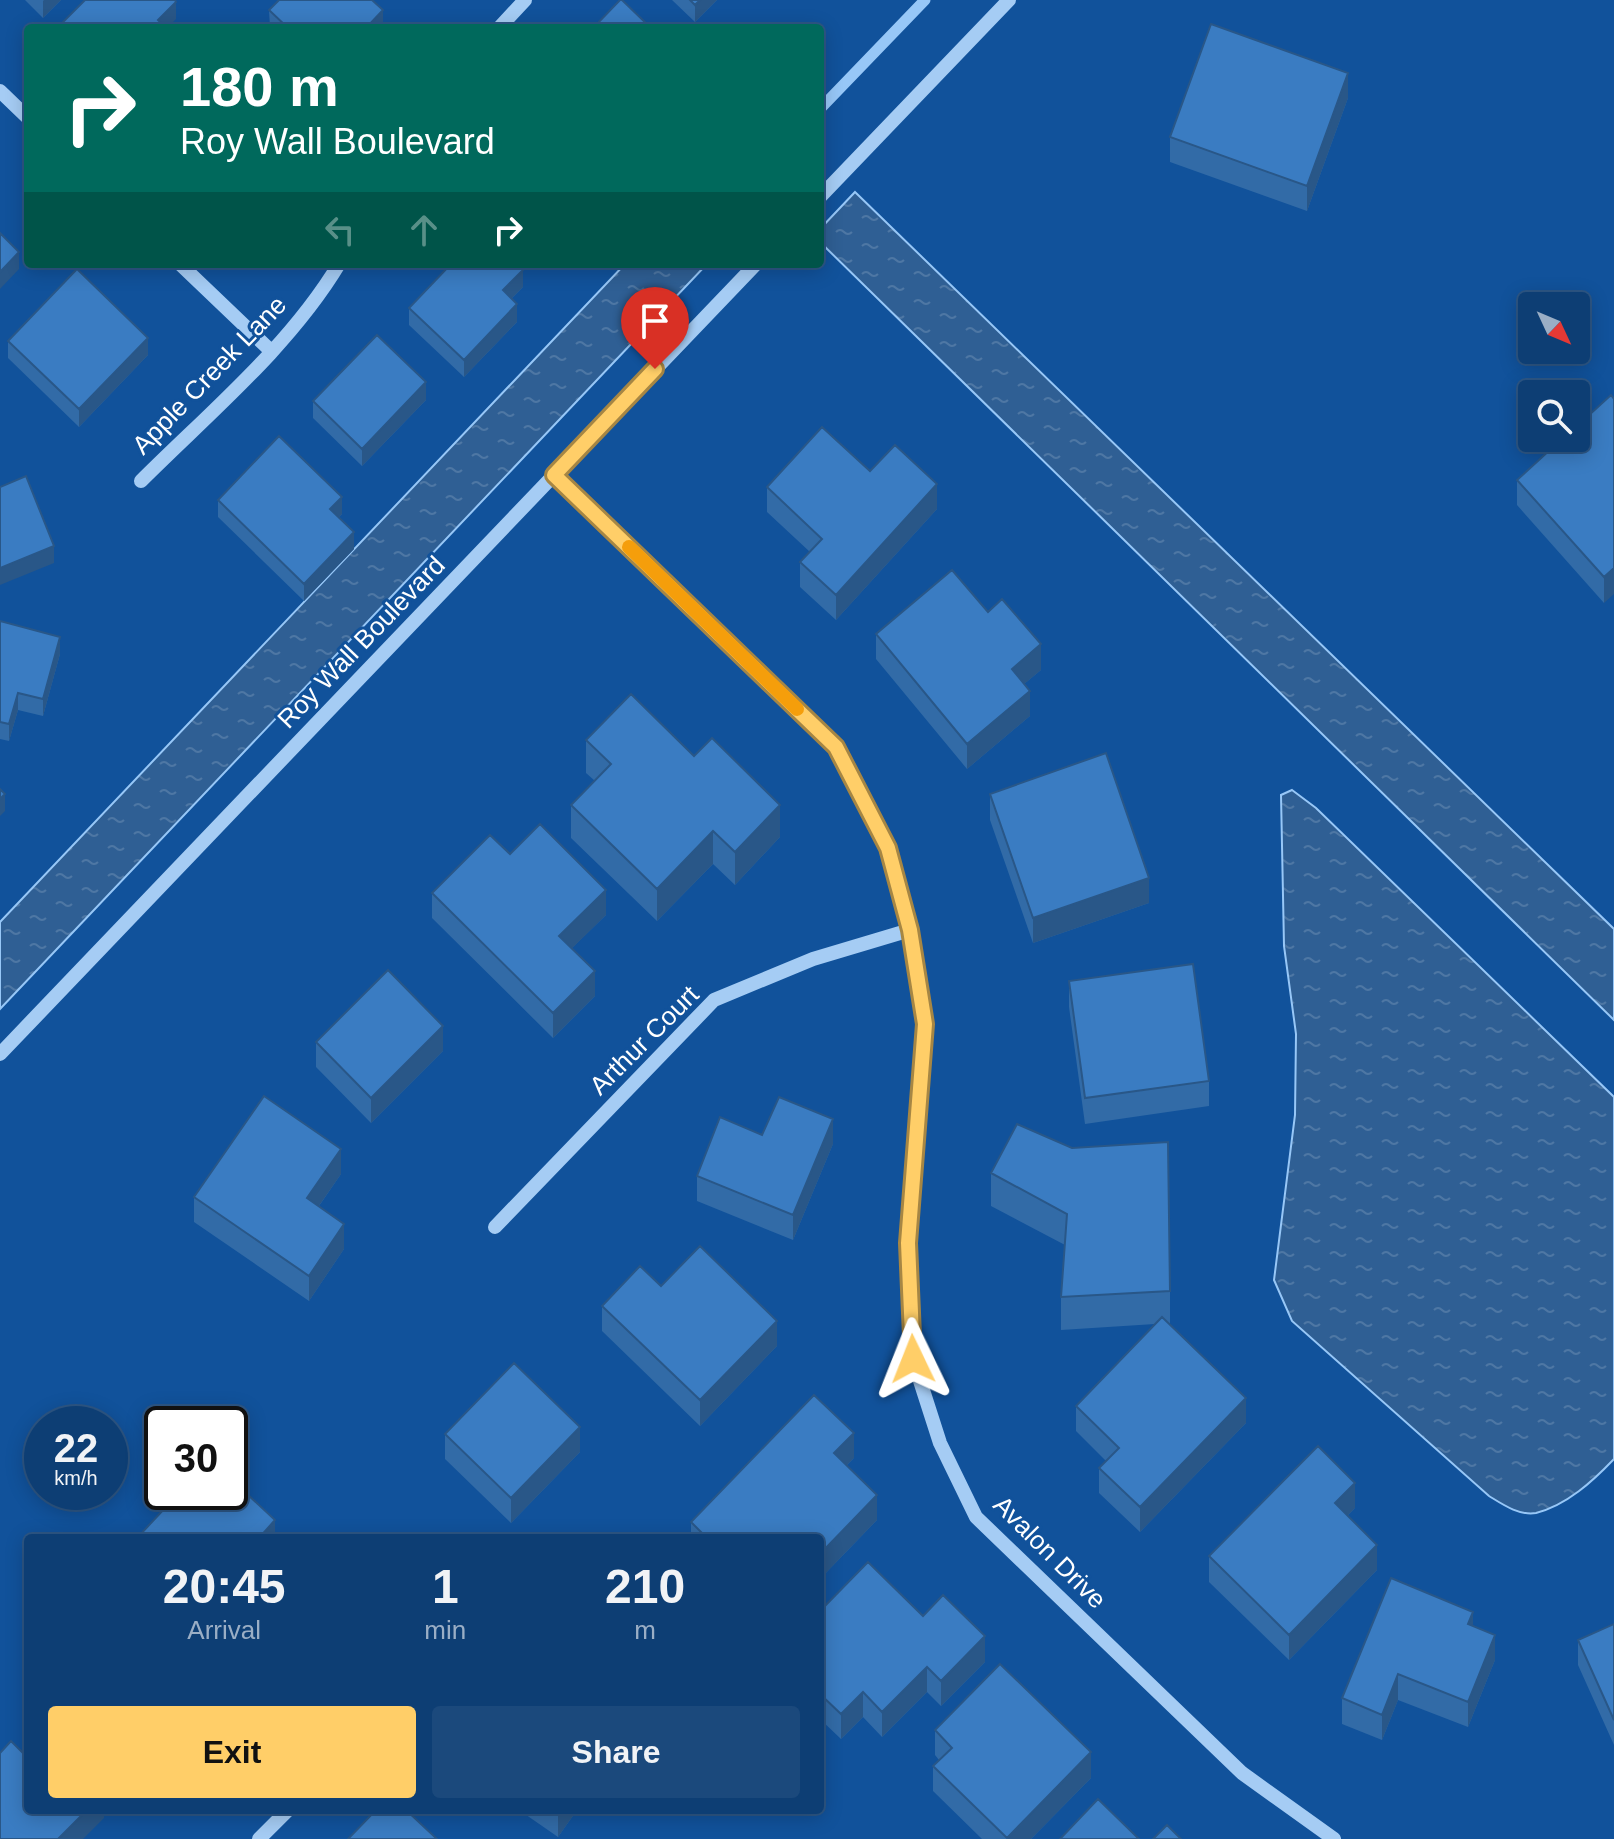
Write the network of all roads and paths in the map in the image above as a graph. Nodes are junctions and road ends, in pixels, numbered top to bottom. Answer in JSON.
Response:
{"nodes":[{"id":1,"x":525,"y":0,"type":"edge"},
{"id":2,"x":1009,"y":0,"type":"edge"},
{"id":3,"x":503,"y":24,"type":"edge"},
{"id":4,"x":0,"y":91,"type":"edge"},
{"id":5,"x":24,"y":114,"type":"edge"},
{"id":6,"x":824,"y":193,"type":"edge"},
{"id":7,"x":184,"y":268,"type":"edge"},
{"id":8,"x":337,"y":268,"type":"edge"},
{"id":9,"x":752,"y":268,"type":"edge"},
{"id":10,"x":271,"y":351,"type":"junction"},
{"id":11,"x":554,"y":475,"type":"junction"},
{"id":12,"x":141,"y":481,"type":"dead end"},
{"id":13,"x":910,"y":930,"type":"junction"},
{"id":14,"x":0,"y":1054,"type":"edge"},
{"id":15,"x":495,"y":1227,"type":"dead end"},
{"id":16,"x":284,"y":1814,"type":"edge"},
{"id":17,"x":259,"y":1839,"type":"edge"},
{"id":18,"x":1334,"y":1839,"type":"edge"}],
"edges":[{"from":1,"to":3,"type":"street"},
{"from":2,"to":6,"type":"street"},
{"from":4,"to":5,"type":"street"},
{"from":7,"to":10,"type":"street"},
{"from":8,"to":10,"type":"street","name":"Apple Creek Lane"},
{"from":9,"to":11,"type":"street","name":"Roy Wall Boulevard"},
{"from":10,"to":12,"type":"street","name":"Apple Creek Lane"},
{"from":11,"to":13,"type":"street","name":"Avalon Drive"},
{"from":11,"to":14,"type":"street","name":"Roy Wall Boulevard"},
{"from":13,"to":15,"type":"street","name":"Arthur Court"},
{"from":13,"to":18,"type":"street","name":"Avalon Drive"},
{"from":16,"to":17,"type":"street"}]}
